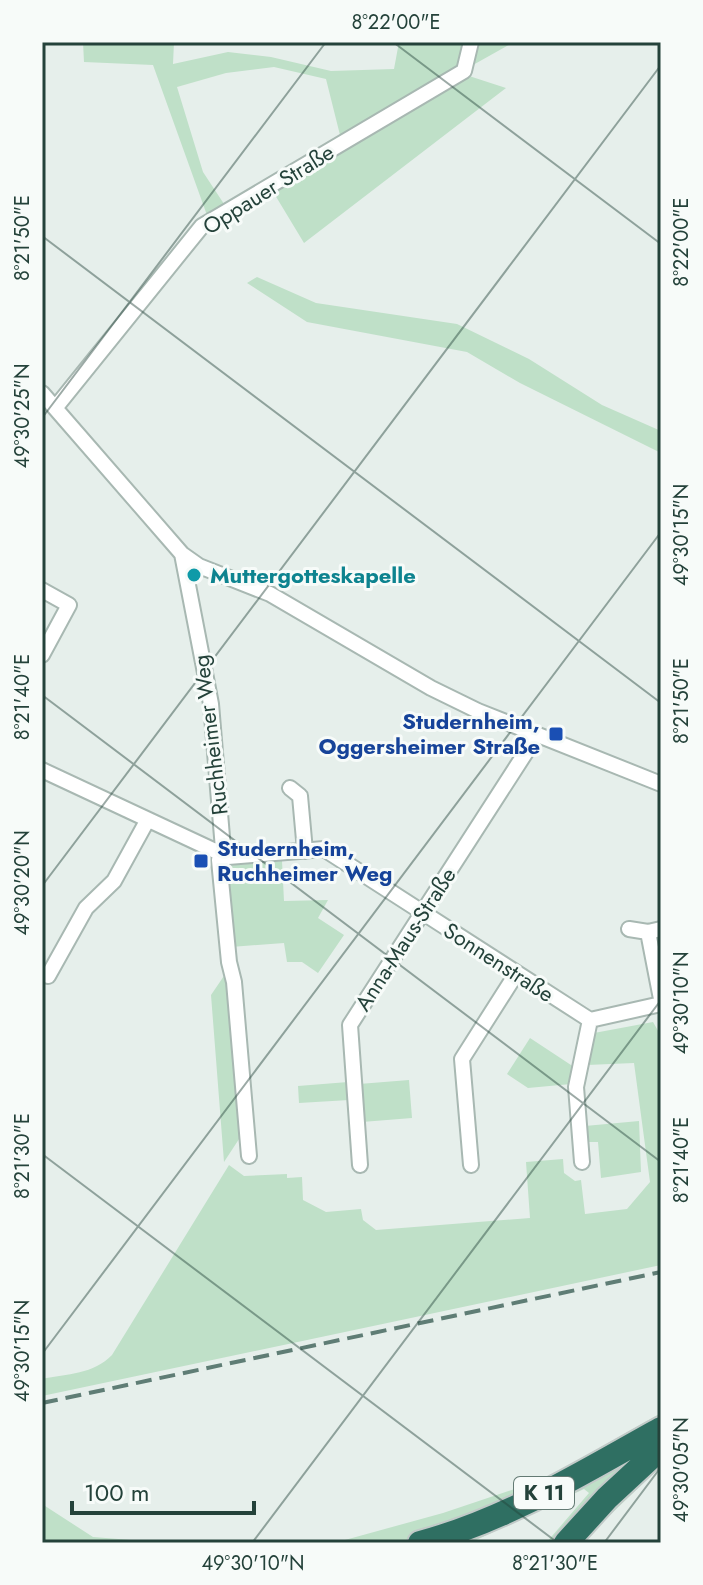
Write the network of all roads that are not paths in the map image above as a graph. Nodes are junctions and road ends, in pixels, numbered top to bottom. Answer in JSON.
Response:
{"nodes":[{"id":1,"x":469,"y":51,"type":"edge"},
{"id":2,"x":42,"y":393,"type":"edge"},
{"id":3,"x":56,"y":407,"type":"junction"},
{"id":4,"x":182,"y":554,"type":"junction"},
{"id":5,"x":42,"y":590,"type":"edge"},
{"id":6,"x":42,"y":655,"type":"edge"},
{"id":7,"x":537,"y":735,"type":"junction"},
{"id":8,"x":42,"y":770,"type":"edge"},
{"id":9,"x":661,"y":784,"type":"edge"},
{"id":10,"x":290,"y":788,"type":"dead end"},
{"id":11,"x":147,"y":821,"type":"junction"},
{"id":12,"x":305,"y":851,"type":"junction"},
{"id":13,"x":221,"y":854,"type":"junction"},
{"id":14,"x":423,"y":913,"type":"junction"},
{"id":15,"x":629,"y":929,"type":"dead end"},
{"id":16,"x":654,"y":930,"type":"edge"},
{"id":17,"x":42,"y":973,"type":"edge"},
{"id":18,"x":516,"y":974,"type":"junction"},
{"id":19,"x":661,"y":1002,"type":"edge"},
{"id":20,"x":590,"y":1020,"type":"junction"},
{"id":21,"x":249,"y":1156,"type":"dead end"},
{"id":22,"x":582,"y":1162,"type":"dead end"},
{"id":23,"x":360,"y":1165,"type":"dead end"},
{"id":24,"x":471,"y":1165,"type":"dead end"},
{"id":25,"x":661,"y":1429,"type":"edge"},
{"id":26,"x":661,"y":1448,"type":"edge"},
{"id":27,"x":420,"y":1543,"type":"edge"},
{"id":28,"x":566,"y":1543,"type":"edge"}],
"edges":[{"from":1,"to":3,"type":"street","name":"Oppauer Straße"},
{"from":2,"to":3,"type":"street"},
{"from":3,"to":4,"type":"street"},
{"from":4,"to":7,"type":"street"},
{"from":4,"to":13,"type":"street","name":"Ruchheimer Weg"},
{"from":5,"to":6,"type":"street"},
{"from":7,"to":9,"type":"street"},
{"from":7,"to":14,"type":"street","name":"Anna-Maus-Straße"},
{"from":8,"to":11,"type":"street","name":"Sonnenstraße"},
{"from":10,"to":12,"type":"street"},
{"from":11,"to":13,"type":"street","name":"Sonnenstraße"},
{"from":11,"to":17,"type":"street"},
{"from":12,"to":13,"type":"street","name":"Sonnenstraße"},
{"from":12,"to":14,"type":"street","name":"Sonnenstraße"},
{"from":13,"to":21,"type":"street","name":"Ruchheimer Weg"},
{"from":14,"to":18,"type":"street","name":"Sonnenstraße"},
{"from":14,"to":23,"type":"street","name":"Anna-Maus-Straße"},
{"from":15,"to":16,"type":"street"},
{"from":16,"to":19,"type":"street"},
{"from":18,"to":20,"type":"street","name":"Sonnenstraße"},
{"from":18,"to":24,"type":"street"},
{"from":19,"to":20,"type":"street"},
{"from":20,"to":22,"type":"street"},
{"from":25,"to":27,"type":"highway","number":"K 11"},
{"from":26,"to":28,"type":"highway","number":"K 11"}]}
